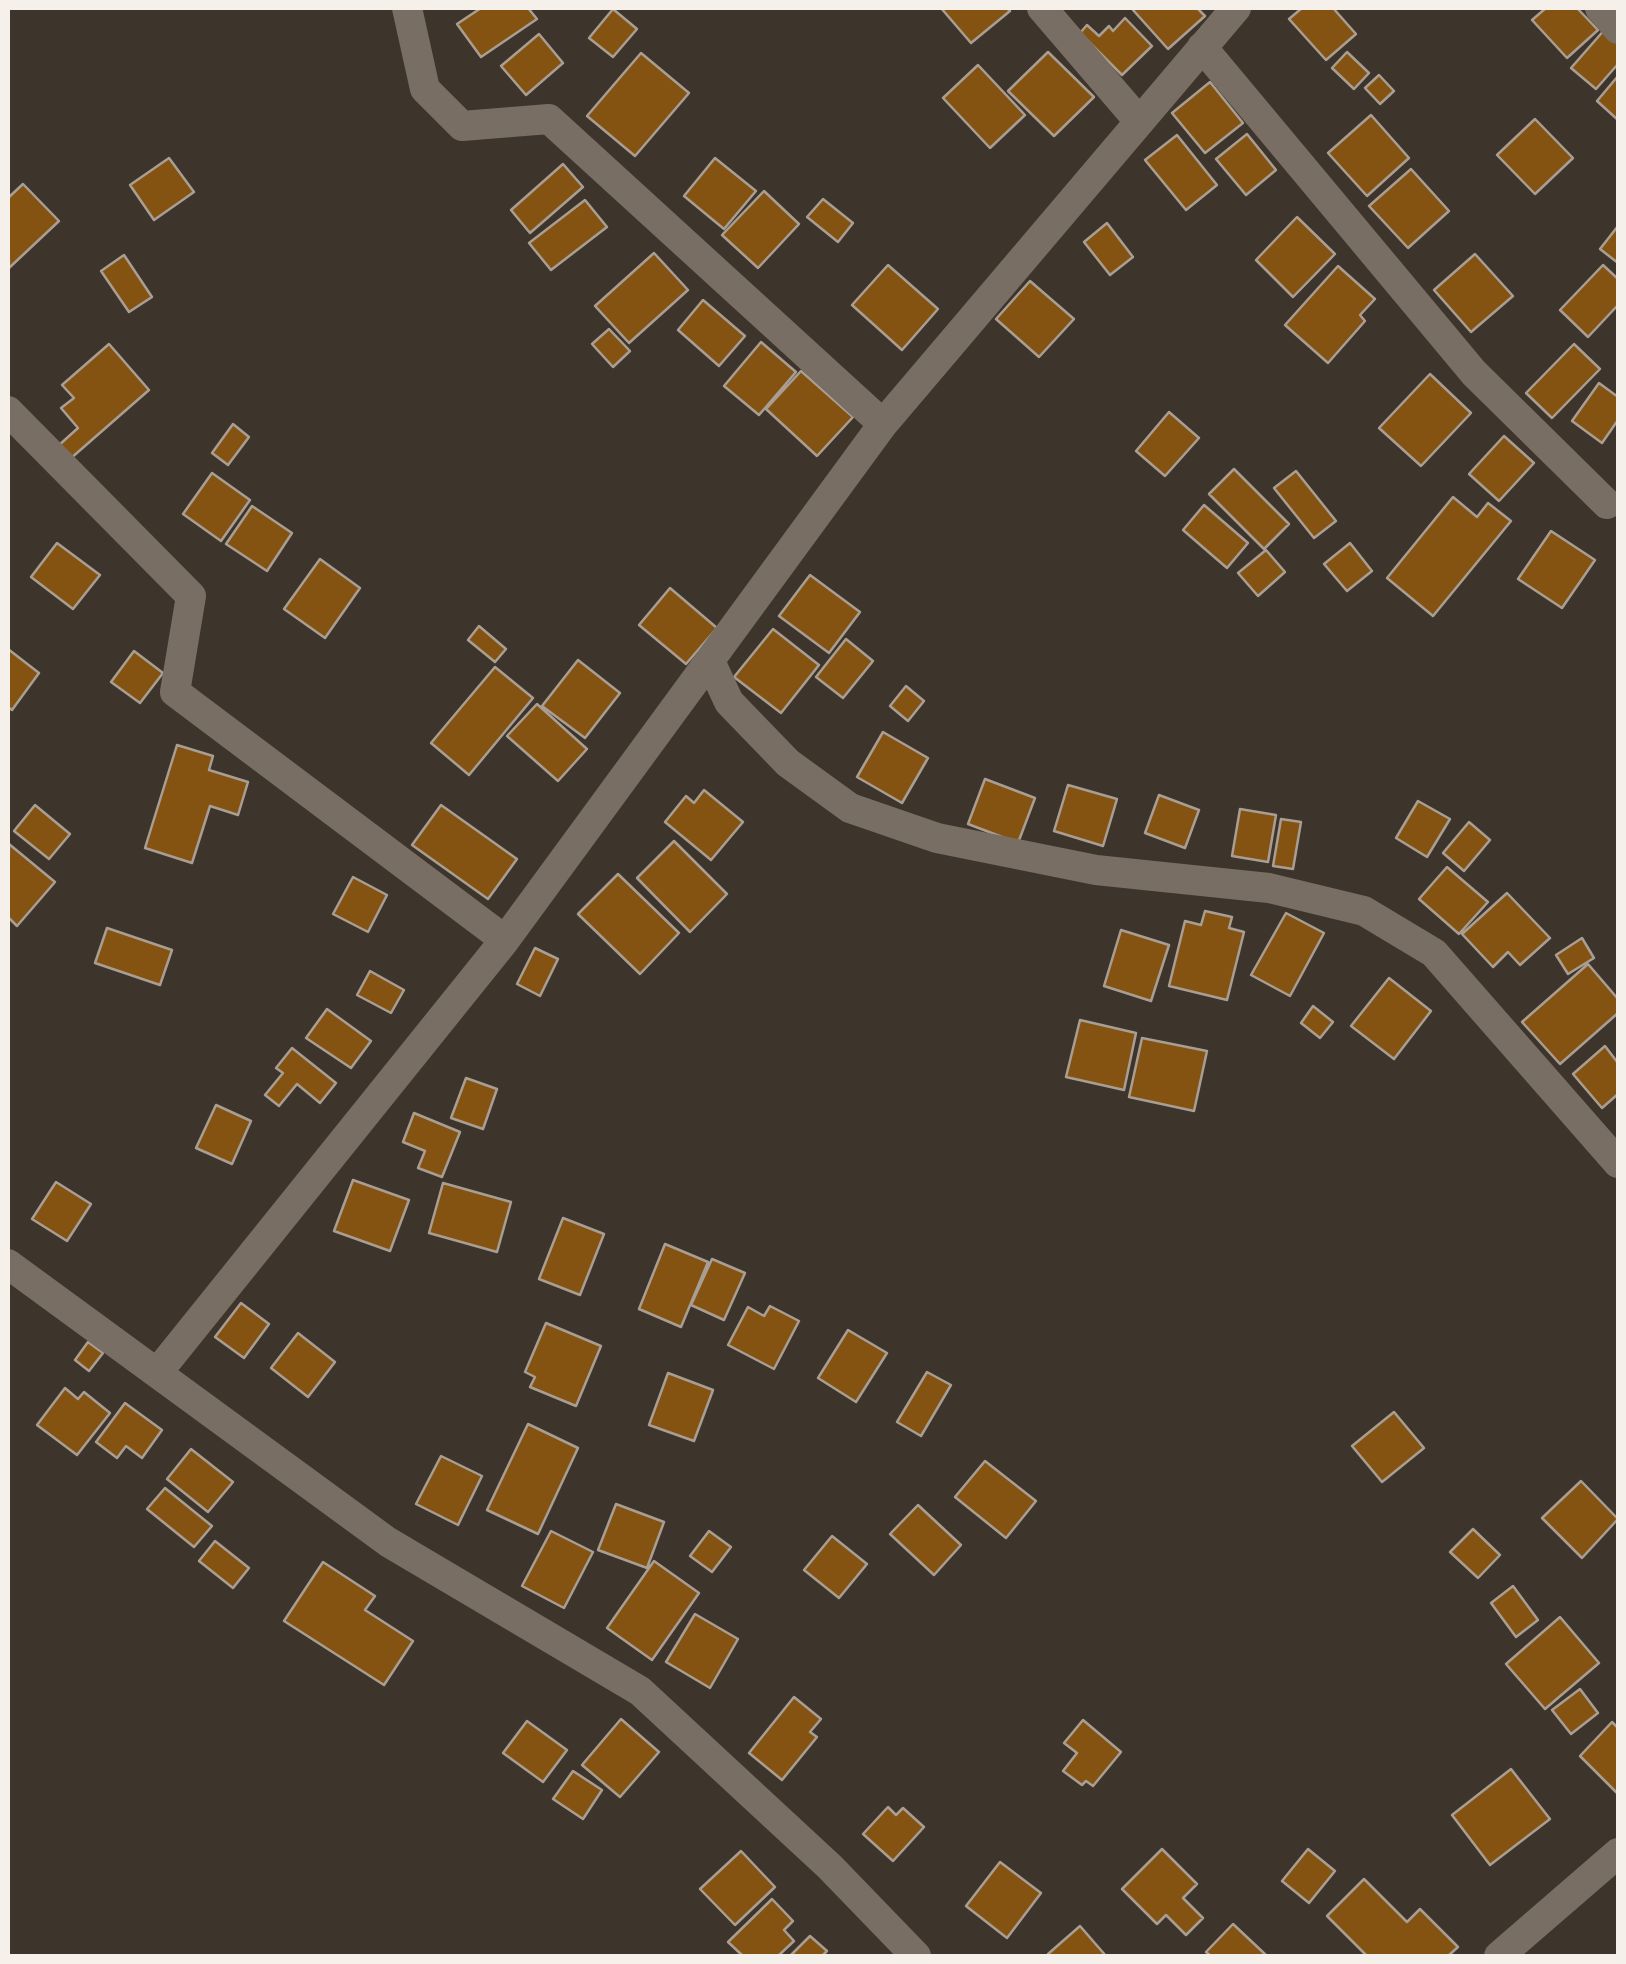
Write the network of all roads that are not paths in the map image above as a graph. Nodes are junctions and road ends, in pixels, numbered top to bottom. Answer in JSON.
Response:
{"nodes":[{"id":1,"x":407,"y":8,"type":"edge"},
{"id":2,"x":1042,"y":8,"type":"edge"},
{"id":3,"x":1236,"y":8,"type":"edge"},
{"id":4,"x":1600,"y":8,"type":"edge"},
{"id":5,"x":1618,"y":29,"type":"edge"},
{"id":6,"x":1202,"y":47,"type":"junction"},
{"id":7,"x":1138,"y":120,"type":"junction"},
{"id":8,"x":8,"y":412,"type":"edge"},
{"id":9,"x":883,"y":424,"type":"junction"},
{"id":10,"x":1607,"y":504,"type":"dead end"},
{"id":11,"x":710,"y":661,"type":"junction"},
{"id":12,"x":505,"y":940,"type":"junction"},
{"id":13,"x":1618,"y":1163,"type":"edge"},
{"id":14,"x":8,"y":1264,"type":"edge"},
{"id":15,"x":157,"y":1373,"type":"junction"},
{"id":16,"x":1618,"y":1853,"type":"edge"},
{"id":17,"x":916,"y":1956,"type":"edge"},
{"id":18,"x":1499,"y":1956,"type":"edge"}],
"edges":[{"from":1,"to":9,"type":"street"},
{"from":2,"to":7,"type":"street"},
{"from":3,"to":6,"type":"street"},
{"from":4,"to":5,"type":"street"},
{"from":6,"to":7,"type":"street"},
{"from":6,"to":10,"type":"street"},
{"from":7,"to":9,"type":"street"},
{"from":8,"to":12,"type":"street"},
{"from":9,"to":11,"type":"street"},
{"from":11,"to":12,"type":"street"},
{"from":11,"to":13,"type":"street"},
{"from":12,"to":15,"type":"street"},
{"from":14,"to":15,"type":"street"},
{"from":15,"to":17,"type":"street"},
{"from":16,"to":18,"type":"street"}]}
